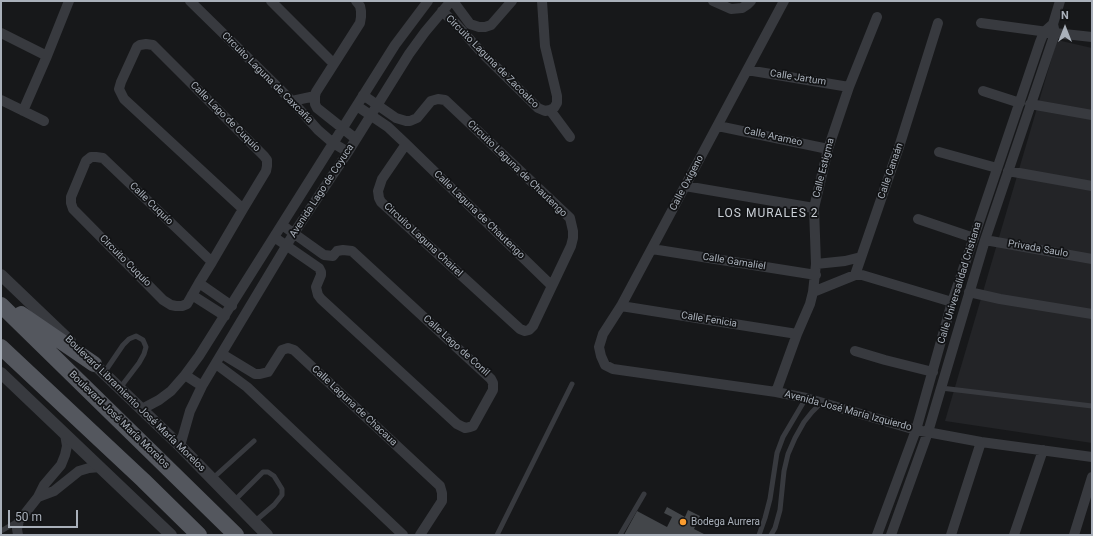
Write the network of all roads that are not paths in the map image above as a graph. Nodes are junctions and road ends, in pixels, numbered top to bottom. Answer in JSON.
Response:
{"nodes":[{"id":1,"x":69,"y":1,"type":"edge"},
{"id":2,"x":190,"y":1,"type":"edge"},
{"id":3,"x":271,"y":1,"type":"edge"},
{"id":4,"x":356,"y":1,"type":"edge"},
{"id":5,"x":428,"y":1,"type":"edge"},
{"id":6,"x":452,"y":1,"type":"edge"},
{"id":7,"x":512,"y":1,"type":"edge"},
{"id":8,"x":542,"y":1,"type":"edge"},
{"id":9,"x":712,"y":1,"type":"edge"},
{"id":10,"x":751,"y":1,"type":"edge"},
{"id":11,"x":784,"y":1,"type":"edge"},
{"id":12,"x":1060,"y":1,"type":"edge"},
{"id":13,"x":442,"y":11,"type":"junction"},
{"id":14,"x":877,"y":17,"type":"dead end"},
{"id":15,"x":938,"y":23,"type":"dead end"},
{"id":16,"x":981,"y":23,"type":"dead end"},
{"id":17,"x":1050,"y":30,"type":"junction"},
{"id":18,"x":1,"y":34,"type":"edge"},
{"id":19,"x":1092,"y":37,"type":"edge"},
{"id":20,"x":47,"y":56,"type":"junction"},
{"id":21,"x":334,"y":64,"type":"junction"},
{"id":22,"x":747,"y":70,"type":"junction"},
{"id":23,"x":849,"y":87,"type":"junction"},
{"id":24,"x":983,"y":91,"type":"dead end"},
{"id":25,"x":363,"y":95,"type":"junction"},
{"id":26,"x":315,"y":96,"type":"junction"},
{"id":27,"x":1,"y":100,"type":"edge"},
{"id":28,"x":292,"y":101,"type":"junction"},
{"id":29,"x":1020,"y":103,"type":"junction"},
{"id":30,"x":1030,"y":104,"type":"junction"},
{"id":31,"x":378,"y":105,"type":"junction"},
{"id":32,"x":357,"y":106,"type":"junction"},
{"id":33,"x":550,"y":110,"type":"junction"},
{"id":34,"x":22,"y":111,"type":"junction"},
{"id":35,"x":1092,"y":115,"type":"edge"},
{"id":36,"x":370,"y":116,"type":"junction"},
{"id":37,"x":44,"y":121,"type":"dead end"},
{"id":38,"x":718,"y":126,"type":"junction"},
{"id":39,"x":343,"y":128,"type":"junction"},
{"id":40,"x":570,"y":137,"type":"dead end"},
{"id":41,"x":356,"y":139,"type":"junction"},
{"id":42,"x":334,"y":143,"type":"junction"},
{"id":43,"x":406,"y":144,"type":"junction"},
{"id":44,"x":828,"y":149,"type":"junction"},
{"id":45,"x":348,"y":152,"type":"junction"},
{"id":46,"x":939,"y":152,"type":"dead end"},
{"id":47,"x":997,"y":168,"type":"junction"},
{"id":48,"x":1008,"y":171,"type":"junction"},
{"id":49,"x":685,"y":186,"type":"junction"},
{"id":50,"x":1092,"y":186,"type":"edge"},
{"id":51,"x":71,"y":203,"type":"joint"},
{"id":52,"x":814,"y":208,"type":"junction"},
{"id":53,"x":243,"y":209,"type":"junction"},
{"id":54,"x":918,"y":219,"type":"dead end"},
{"id":55,"x":282,"y":225,"type":"junction"},
{"id":56,"x":294,"y":233,"type":"junction"},
{"id":57,"x":274,"y":238,"type":"junction"},
{"id":58,"x":974,"y":238,"type":"junction"},
{"id":59,"x":985,"y":240,"type":"junction"},
{"id":60,"x":286,"y":246,"type":"junction"},
{"id":61,"x":652,"y":248,"type":"junction"},
{"id":62,"x":861,"y":257,"type":"junction"},
{"id":63,"x":1092,"y":259,"type":"edge"},
{"id":64,"x":212,"y":262,"type":"junction"},
{"id":65,"x":816,"y":264,"type":"junction"},
{"id":66,"x":1,"y":275,"type":"edge"},
{"id":67,"x":816,"y":275,"type":"junction"},
{"id":68,"x":855,"y":275,"type":"junction"},
{"id":69,"x":199,"y":283,"type":"junction"},
{"id":70,"x":552,"y":286,"type":"junction"},
{"id":71,"x":813,"y":292,"type":"junction"},
{"id":72,"x":969,"y":292,"type":"junction"},
{"id":73,"x":189,"y":299,"type":"junction"},
{"id":74,"x":1,"y":300,"type":"edge"},
{"id":75,"x":952,"y":302,"type":"junction"},
{"id":76,"x":1,"y":304,"type":"edge"},
{"id":77,"x":232,"y":306,"type":"junction"},
{"id":78,"x":621,"y":306,"type":"junction"},
{"id":79,"x":1092,"y":314,"type":"edge"},
{"id":80,"x":225,"y":316,"type":"junction"},
{"id":81,"x":525,"y":331,"type":"joint"},
{"id":82,"x":797,"y":334,"type":"junction"},
{"id":83,"x":1,"y":347,"type":"edge"},
{"id":84,"x":855,"y":351,"type":"dead end"},
{"id":85,"x":222,"y":354,"type":"junction"},
{"id":86,"x":216,"y":364,"type":"junction"},
{"id":87,"x":605,"y":365,"type":"joint"},
{"id":88,"x":99,"y":369,"type":"junction"},
{"id":89,"x":933,"y":372,"type":"junction"},
{"id":90,"x":1,"y":374,"type":"edge"},
{"id":91,"x":255,"y":374,"type":"junction"},
{"id":92,"x":185,"y":375,"type":"junction"},
{"id":93,"x":572,"y":384,"type":"dead end"},
{"id":94,"x":202,"y":386,"type":"junction"},
{"id":95,"x":247,"y":386,"type":"junction"},
{"id":96,"x":941,"y":388,"type":"junction"},
{"id":97,"x":119,"y":389,"type":"junction"},
{"id":98,"x":776,"y":392,"type":"junction"},
{"id":99,"x":806,"y":398,"type":"junction"},
{"id":100,"x":821,"y":402,"type":"junction"},
{"id":101,"x":1092,"y":406,"type":"edge"},
{"id":102,"x":142,"y":409,"type":"junction"},
{"id":103,"x":916,"y":430,"type":"junction"},
{"id":104,"x":928,"y":432,"type":"junction"},
{"id":105,"x":65,"y":434,"type":"junction"},
{"id":106,"x":254,"y":441,"type":"dead end"},
{"id":107,"x":981,"y":442,"type":"junction"},
{"id":108,"x":180,"y":446,"type":"junction"},
{"id":109,"x":1043,"y":450,"type":"junction"},
{"id":110,"x":1092,"y":457,"type":"edge"},
{"id":111,"x":100,"y":467,"type":"junction"},
{"id":112,"x":1092,"y":477,"type":"edge"},
{"id":113,"x":212,"y":479,"type":"junction"},
{"id":114,"x":644,"y":494,"type":"dead end"},
{"id":115,"x":38,"y":497,"type":"junction"},
{"id":116,"x":234,"y":501,"type":"junction"},
{"id":117,"x":19,"y":521,"type":"junction"},
{"id":118,"x":254,"y":522,"type":"junction"},
{"id":119,"x":1,"y":531,"type":"edge"},
{"id":120,"x":18,"y":535,"type":"edge"},
{"id":121,"x":171,"y":535,"type":"edge"},
{"id":122,"x":199,"y":535,"type":"edge"},
{"id":123,"x":236,"y":535,"type":"edge"},
{"id":124,"x":267,"y":535,"type":"edge"},
{"id":125,"x":403,"y":535,"type":"edge"},
{"id":126,"x":420,"y":535,"type":"edge"},
{"id":127,"x":497,"y":535,"type":"edge"},
{"id":128,"x":620,"y":535,"type":"edge"},
{"id":129,"x":759,"y":535,"type":"edge"},
{"id":130,"x":772,"y":535,"type":"edge"},
{"id":131,"x":877,"y":535,"type":"edge"},
{"id":132,"x":891,"y":535,"type":"edge"},
{"id":133,"x":951,"y":535,"type":"edge"},
{"id":134,"x":1014,"y":535,"type":"edge"},
{"id":135,"x":1074,"y":535,"type":"edge"}],
"edges":[{"from":1,"to":20,"type":"street"},
{"from":2,"to":28,"type":"street","name":"Circuito Laguna de Caxcaña"},
{"from":3,"to":21,"type":"street"},
{"from":4,"to":21,"type":"street"},
{"from":5,"to":25,"type":"street","name":"Avenida Lago de Coyuca"},
{"from":6,"to":7,"type":"street","name":"Circuito Laguna de Zacoalco"},
{"from":6,"to":13,"type":"street","name":"Avenida Lago de Coyuca"},
{"from":8,"to":33,"type":"street","name":"Circuito Laguna de Zacoalco"},
{"from":9,"to":10,"type":"street"},
{"from":11,"to":22,"type":"street","name":"Calle Oxígeno"},
{"from":12,"to":17,"type":"street"},
{"from":13,"to":31,"type":"street","name":"Avenida Lago de Coyuca"},
{"from":13,"to":33,"type":"street","name":"Circuito Laguna de Zacoalco"},
{"from":14,"to":23,"type":"street","name":"Calle Estigma"},
{"from":15,"to":62,"type":"street","name":"Calle Canaán"},
{"from":16,"to":17,"type":"street"},
{"from":17,"to":19,"type":"street"},
{"from":17,"to":29,"type":"street","name":"Calle Universalidad Cristiana"},
{"from":17,"to":30,"type":"street","name":"Calle Universalidad Cristiana"},
{"from":18,"to":20,"type":"street"},
{"from":20,"to":34,"type":"street"},
{"from":21,"to":26,"type":"street"},
{"from":22,"to":23,"type":"street","name":"Calle Jartum"},
{"from":22,"to":38,"type":"street","name":"Calle Oxígeno"},
{"from":23,"to":44,"type":"street","name":"Calle Estigma"},
{"from":24,"to":29,"type":"street"},
{"from":25,"to":31,"type":"street","name":"Circuito Laguna de Chautengo"},
{"from":25,"to":32,"type":"street","name":"Avenida Lago de Coyuca"},
{"from":26,"to":28,"type":"street"},
{"from":26,"to":39,"type":"street"},
{"from":27,"to":34,"type":"street"},
{"from":28,"to":42,"type":"street","name":"Circuito Laguna de Caxcaña"},
{"from":29,"to":47,"type":"street","name":"Calle Universalidad Cristiana"},
{"from":30,"to":35,"type":"street"},
{"from":30,"to":48,"type":"street","name":"Calle Universalidad Cristiana"},
{"from":31,"to":36,"type":"street","name":"Avenida Lago de Coyuca"},
{"from":31,"to":70,"type":"street","name":"Circuito Laguna de Chautengo"},
{"from":32,"to":36,"type":"street"},
{"from":32,"to":39,"type":"street","name":"Avenida Lago de Coyuca"},
{"from":33,"to":40,"type":"street"},
{"from":34,"to":37,"type":"street"},
{"from":36,"to":41,"type":"street","name":"Avenida Lago de Coyuca"},
{"from":36,"to":43,"type":"street"},
{"from":38,"to":44,"type":"street","name":"Calle Arameo"},
{"from":38,"to":49,"type":"street","name":"Calle Oxígeno"},
{"from":39,"to":41,"type":"street"},
{"from":39,"to":42,"type":"street","name":"Avenida Lago de Coyuca"},
{"from":41,"to":45,"type":"street","name":"Avenida Lago de Coyuca"},
{"from":42,"to":45,"type":"street","name":"Circuito Laguna de Caxcaña"},
{"from":42,"to":55,"type":"street","name":"Avenida Lago de Coyuca"},
{"from":43,"to":70,"type":"street","name":"Calle Laguna de Chautengo"},
{"from":43,"to":81,"type":"street","name":"Circuito Laguna Chairel"},
{"from":44,"to":52,"type":"street","name":"Calle Estigma"},
{"from":45,"to":56,"type":"street","name":"Avenida Lago de Coyuca"},
{"from":46,"to":47,"type":"street"},
{"from":47,"to":58,"type":"street","name":"Calle Universalidad Cristiana"},
{"from":48,"to":50,"type":"street"},
{"from":48,"to":59,"type":"street","name":"Calle Universalidad Cristiana"},
{"from":49,"to":52,"type":"street"},
{"from":49,"to":61,"type":"street","name":"Calle Oxígeno"},
{"from":51,"to":64,"type":"street","name":"Calle Cuquío"},
{"from":51,"to":73,"type":"street","name":"Circuito Cuquío"},
{"from":52,"to":65,"type":"street","name":"Calle Estigma"},
{"from":53,"to":53,"type":"street","name":"Calle Lago de Cuquío"},
{"from":53,"to":64,"type":"street","name":"Calle Lago de Cuquío"},
{"from":54,"to":58,"type":"street"},
{"from":55,"to":56,"type":"street","name":"Calle Lago de Conil"},
{"from":55,"to":57,"type":"street","name":"Avenida Lago de Coyuca"},
{"from":56,"to":60,"type":"street","name":"Avenida Lago de Coyuca"},
{"from":56,"to":60,"type":"street","name":"Calle Lago de Conil"},
{"from":57,"to":60,"type":"street","name":"Calle Lago de Conil"},
{"from":57,"to":77,"type":"street","name":"Avenida Lago de Coyuca"},
{"from":58,"to":75,"type":"street","name":"Calle Universalidad Cristiana"},
{"from":59,"to":63,"type":"street","name":"Privada Saulo"},
{"from":59,"to":72,"type":"street","name":"Calle Universalidad Cristiana"},
{"from":60,"to":85,"type":"street","name":"Avenida Lago de Coyuca"},
{"from":61,"to":67,"type":"street","name":"Calle Gamaliel"},
{"from":61,"to":78,"type":"street","name":"Calle Oxígeno"},
{"from":62,"to":65,"type":"street"},
{"from":62,"to":68,"type":"street","name":"Calle Canaán"},
{"from":64,"to":69,"type":"street","name":"Calle Lago de Cuquío"},
{"from":65,"to":67,"type":"street","name":"Calle Estigma"},
{"from":66,"to":88,"type":"street","name":"Boulevard Libramiento José María Morelos"},
{"from":67,"to":71,"type":"street","name":"Calle Estigma"},
{"from":68,"to":71,"type":"street"},
{"from":68,"to":75,"type":"street"},
{"from":69,"to":73,"type":"street","name":"Calle Lago de Cuquío"},
{"from":69,"to":77,"type":"street"},
{"from":70,"to":81,"type":"street","name":"Circuito Laguna de Chautengo"},
{"from":71,"to":82,"type":"street","name":"Calle Estigma"},
{"from":72,"to":79,"type":"street"},
{"from":72,"to":96,"type":"street","name":"Calle Universalidad Cristiana"},
{"from":73,"to":80,"type":"street","name":"Circuito Cuquío"},
{"from":74,"to":88,"type":"main road"},
{"from":75,"to":89,"type":"street","name":"Calle Universalidad Cristiana"},
{"from":76,"to":123,"type":"main road","name":"Boulevard José María Morelos"},
{"from":77,"to":80,"type":"street","name":"Avenida Lago de Coyuca"},
{"from":78,"to":82,"type":"street","name":"Calle Fenicia"},
{"from":78,"to":87,"type":"street","name":"Calle Oxígeno"},
{"from":80,"to":92,"type":"street","name":"Avenida Lago de Coyuca"},
{"from":82,"to":98,"type":"street","name":"Calle Estigma"},
{"from":83,"to":122,"type":"main road"},
{"from":84,"to":89,"type":"street"},
{"from":85,"to":86,"type":"street","name":"Avenida Lago de Coyuca"},
{"from":85,"to":91,"type":"street"},
{"from":86,"to":94,"type":"street","name":"Avenida Lago de Coyuca"},
{"from":86,"to":95,"type":"street"},
{"from":87,"to":98,"type":"street","name":"Avenida José María Izquierdo"},
{"from":88,"to":97,"type":"street","name":"Boulevard Libramiento José María Morelos"},
{"from":88,"to":97,"type":"lane"},
{"from":89,"to":103,"type":"street","name":"Calle Universalidad Cristiana"},
{"from":90,"to":105,"type":"street"},
{"from":91,"to":95,"type":"street"},
{"from":91,"to":126,"type":"street","name":"Calle Laguna de Chacaua"},
{"from":92,"to":94,"type":"street"},
{"from":92,"to":102,"type":"street","name":"Avenida Lago de Coyuca"},
{"from":93,"to":127,"type":"lane"},
{"from":94,"to":108,"type":"street","name":"Avenida Lago de Coyuca"},
{"from":95,"to":125,"type":"street"},
{"from":96,"to":101,"type":"lane"},
{"from":96,"to":104,"type":"street","name":"Calle Universalidad Cristiana"},
{"from":97,"to":102,"type":"street","name":"Boulevard Libramiento José María Morelos"},
{"from":98,"to":99,"type":"street","name":"Avenida José María Izquierdo"},
{"from":99,"to":100,"type":"street","name":"Avenida José María Izquierdo"},
{"from":99,"to":129,"type":"lane"},
{"from":100,"to":103,"type":"street","name":"Avenida José María Izquierdo"},
{"from":100,"to":130,"type":"lane"},
{"from":102,"to":108,"type":"street","name":"Boulevard Libramiento José María Morelos"},
{"from":103,"to":104,"type":"street","name":"Avenida José María Izquierdo"},
{"from":103,"to":131,"type":"street","name":"Calle Universalidad Cristiana"},
{"from":104,"to":107,"type":"street","name":"Avenida José María Izquierdo"},
{"from":104,"to":132,"type":"street","name":"Calle Universalidad Cristiana"},
{"from":105,"to":111,"type":"street"},
{"from":105,"to":115,"type":"street"},
{"from":106,"to":113,"type":"lane"},
{"from":107,"to":109,"type":"street","name":"Avenida José María Izquierdo"},
{"from":107,"to":133,"type":"street"},
{"from":108,"to":113,"type":"street","name":"Boulevard Libramiento José María Morelos"},
{"from":109,"to":110,"type":"street","name":"Avenida José María Izquierdo"},
{"from":109,"to":134,"type":"street"},
{"from":111,"to":115,"type":"street"},
{"from":111,"to":121,"type":"street"},
{"from":112,"to":135,"type":"street"},
{"from":113,"to":116,"type":"street","name":"Boulevard Libramiento José María Morelos"},
{"from":114,"to":128,"type":"lane"},
{"from":115,"to":117,"type":"street"},
{"from":116,"to":118,"type":"street","name":"Boulevard Libramiento José María Morelos"},
{"from":116,"to":118,"type":"lane"},
{"from":117,"to":119,"type":"lane"},
{"from":117,"to":120,"type":"street"},
{"from":118,"to":124,"type":"street","name":"Boulevard Libramiento José María Morelos"}]}
